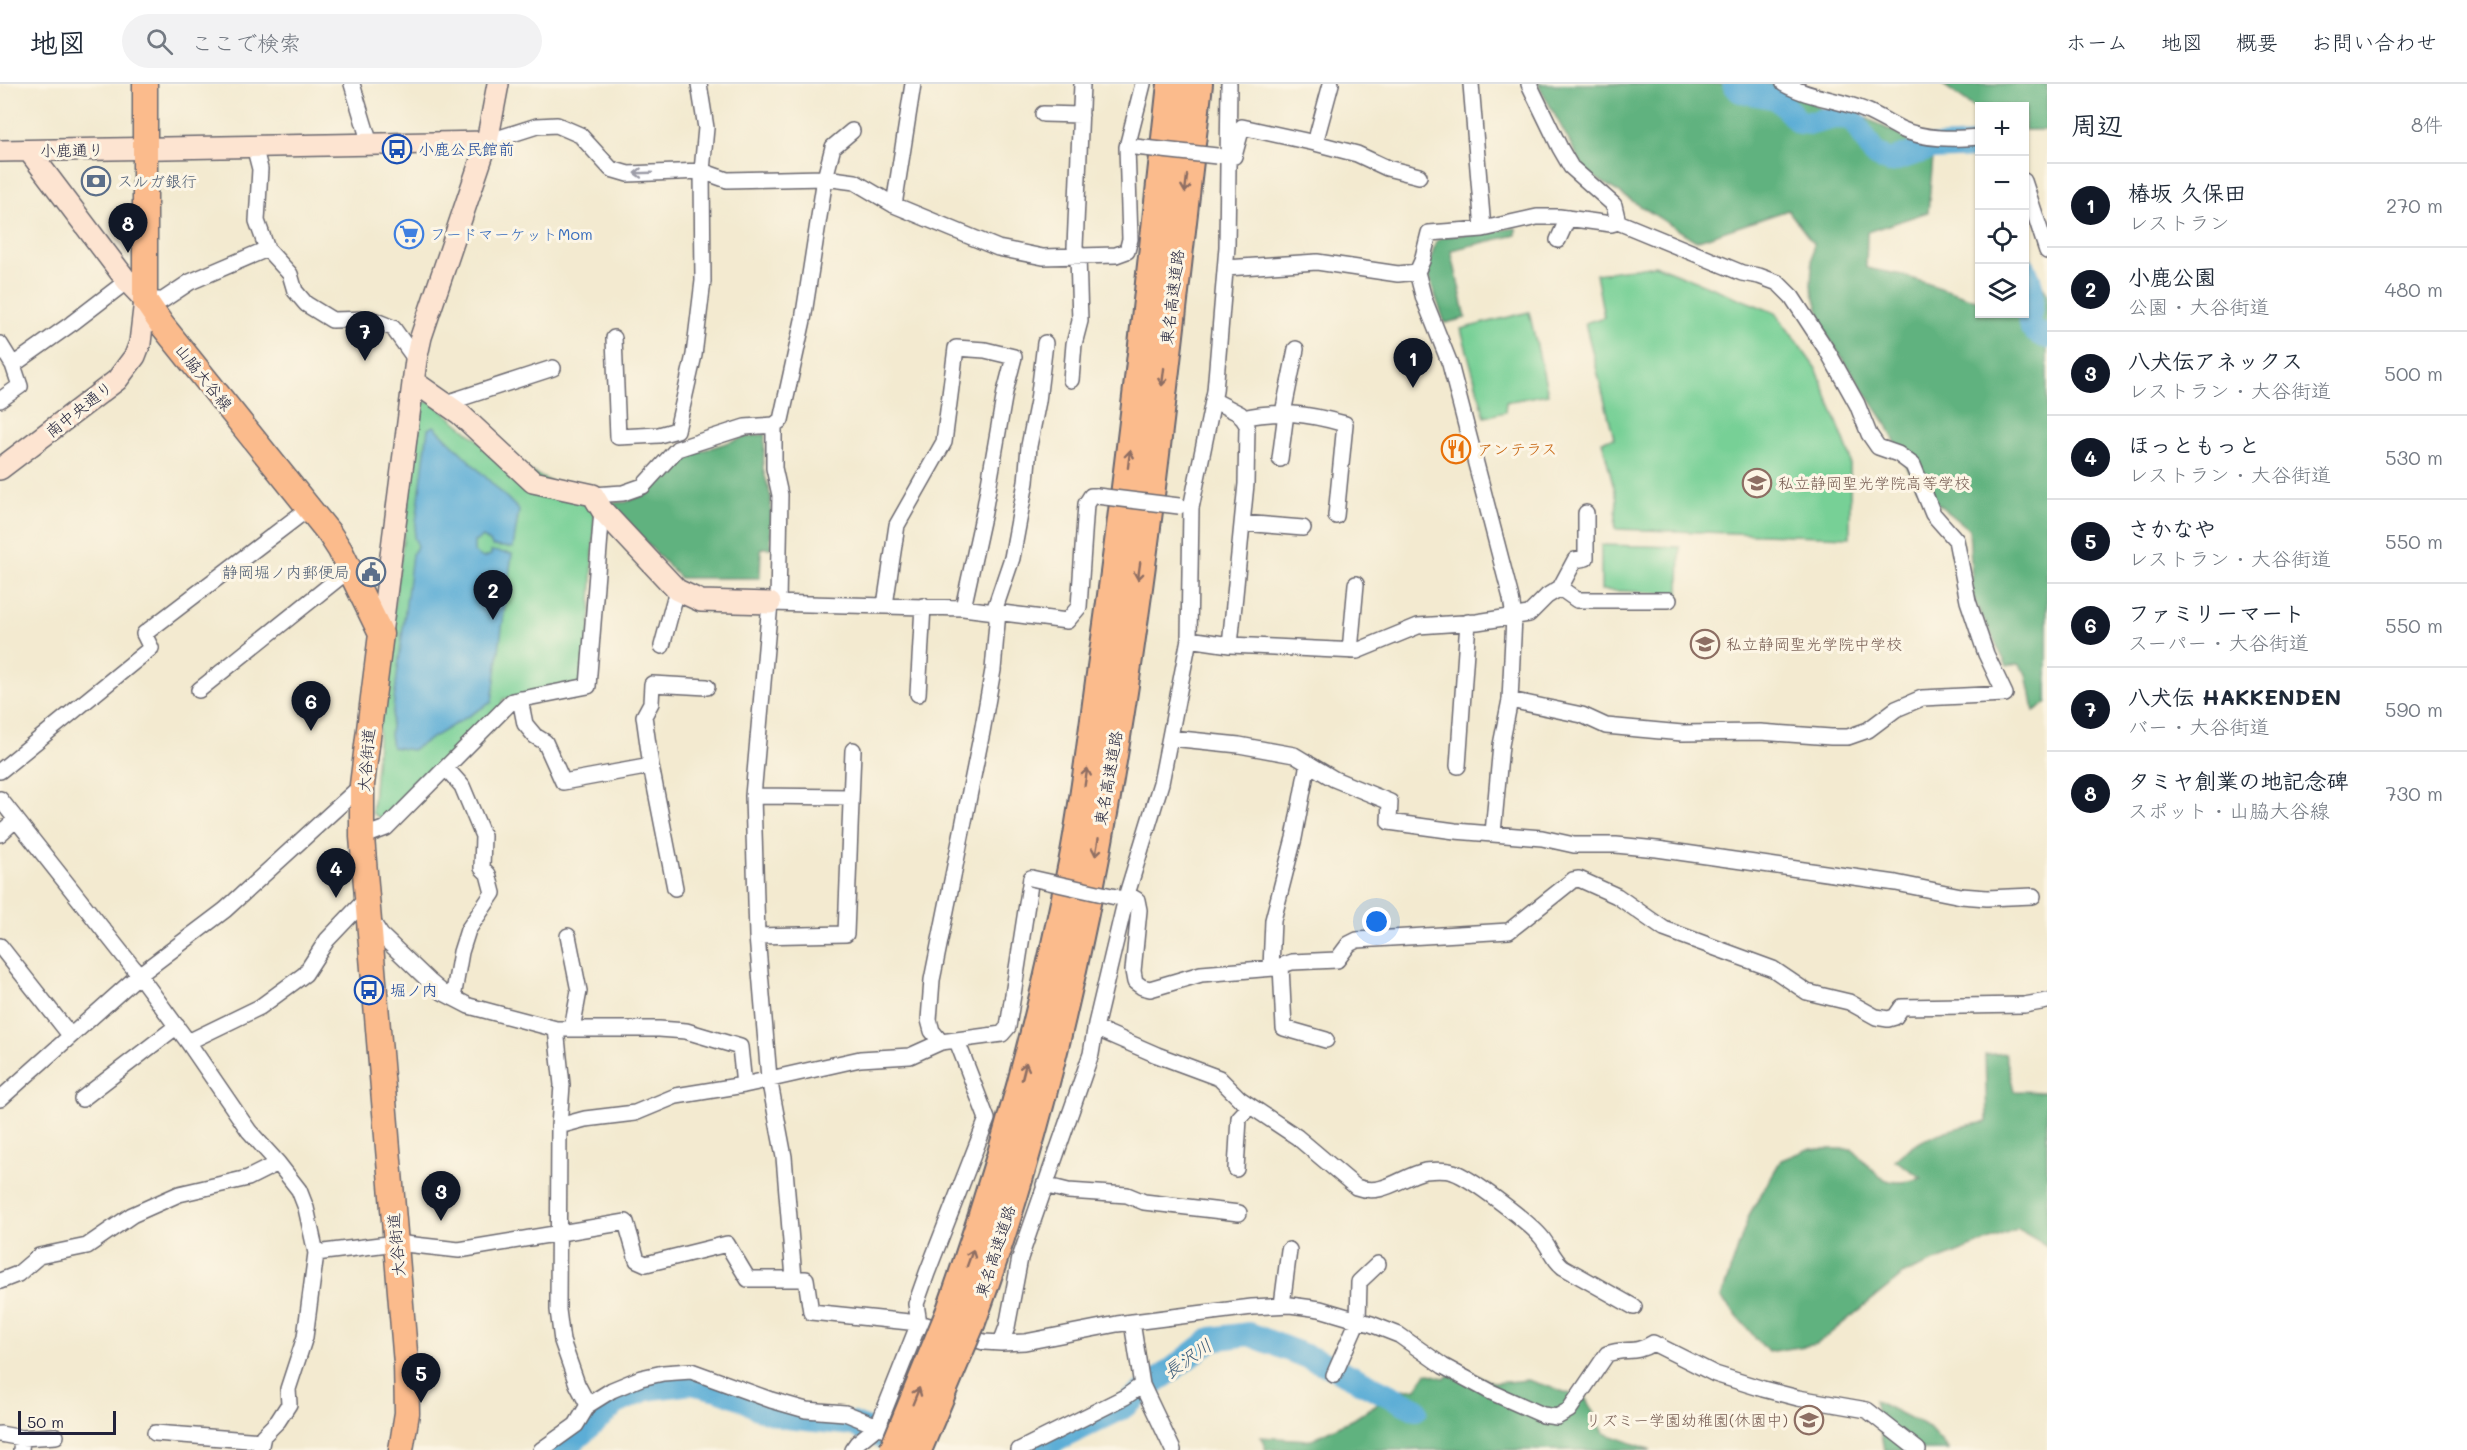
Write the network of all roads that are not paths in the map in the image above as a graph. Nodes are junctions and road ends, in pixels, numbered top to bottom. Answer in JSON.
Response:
{"nodes":[{"id":1,"x":145,"y":84,"type":"edge"},
{"id":2,"x":352,"y":84,"type":"edge"},
{"id":3,"x":498,"y":84,"type":"edge"},
{"id":4,"x":699,"y":84,"type":"edge"},
{"id":5,"x":914,"y":84,"type":"edge"},
{"id":6,"x":1082,"y":84,"type":"edge"},
{"id":7,"x":1143,"y":84,"type":"edge"},
{"id":8,"x":1172,"y":84,"type":"edge"},
{"id":9,"x":1198,"y":84,"type":"edge"},
{"id":10,"x":1229,"y":84,"type":"edge"},
{"id":11,"x":1331,"y":84,"type":"edge"},
{"id":12,"x":1471,"y":84,"type":"edge"},
{"id":13,"x":1530,"y":84,"type":"edge"},
{"id":14,"x":1784,"y":84,"type":"edge"},
{"id":15,"x":1043,"y":114,"type":"dead end"},
{"id":16,"x":1081,"y":115,"type":"junction"},
{"id":17,"x":852,"y":131,"type":"dead end"},
{"id":18,"x":1975,"y":137,"type":"edge"},
{"id":19,"x":487,"y":142,"type":"junction"},
{"id":20,"x":1315,"y":142,"type":"junction"},
{"id":21,"x":370,"y":144,"type":"junction"},
{"id":22,"x":254,"y":146,"type":"junction"},
{"id":23,"x":1131,"y":147,"type":"junction"},
{"id":24,"x":144,"y":148,"type":"junction"},
{"id":25,"x":29,"y":150,"type":"junction"},
{"id":26,"x":0,"y":151,"type":"edge"},
{"id":27,"x":1222,"y":156,"type":"junction"},
{"id":28,"x":702,"y":171,"type":"junction"},
{"id":29,"x":1419,"y":176,"type":"dead end"},
{"id":30,"x":825,"y":178,"type":"junction"},
{"id":31,"x":2029,"y":194,"type":"edge"},
{"id":32,"x":894,"y":205,"type":"junction"},
{"id":33,"x":1568,"y":218,"type":"junction"},
{"id":34,"x":1618,"y":222,"type":"junction"},
{"id":35,"x":1483,"y":229,"type":"junction"},
{"id":36,"x":1558,"y":240,"type":"dead end"},
{"id":37,"x":267,"y":249,"type":"junction"},
{"id":38,"x":2047,"y":251,"type":"edge"},
{"id":39,"x":1078,"y":256,"type":"junction"},
{"id":40,"x":1226,"y":268,"type":"junction"},
{"id":41,"x":1417,"y":272,"type":"junction"},
{"id":42,"x":127,"y":281,"type":"junction"},
{"id":43,"x":145,"y":300,"type":"junction"},
{"id":44,"x":614,"y":338,"type":"dead end"},
{"id":45,"x":1045,"y":343,"type":"dead end"},
{"id":46,"x":0,"y":344,"type":"edge"},
{"id":47,"x":1296,"y":349,"type":"dead end"},
{"id":48,"x":13,"y":365,"type":"junction"},
{"id":49,"x":553,"y":368,"type":"dead end"},
{"id":50,"x":415,"y":370,"type":"junction"},
{"id":51,"x":1071,"y":380,"type":"dead end"},
{"id":52,"x":0,"y":400,"type":"edge"},
{"id":53,"x":1213,"y":400,"type":"junction"},
{"id":54,"x":446,"y":404,"type":"junction"},
{"id":55,"x":1285,"y":413,"type":"junction"},
{"id":56,"x":1242,"y":418,"type":"junction"},
{"id":57,"x":774,"y":425,"type":"junction"},
{"id":58,"x":677,"y":430,"type":"junction"},
{"id":59,"x":677,"y":449,"type":"junction"},
{"id":60,"x":1280,"y":459,"type":"dead end"},
{"id":61,"x":0,"y":469,"type":"edge"},
{"id":62,"x":598,"y":503,"type":"junction"},
{"id":63,"x":1185,"y":507,"type":"junction"},
{"id":64,"x":309,"y":508,"type":"junction"},
{"id":65,"x":1586,"y":513,"type":"dead end"},
{"id":66,"x":1336,"y":516,"type":"dead end"},
{"id":67,"x":1243,"y":523,"type":"junction"},
{"id":68,"x":1302,"y":528,"type":"dead end"},
{"id":69,"x":350,"y":569,"type":"junction"},
{"id":70,"x":1356,"y":584,"type":"dead end"},
{"id":71,"x":1560,"y":588,"type":"junction"},
{"id":72,"x":677,"y":590,"type":"junction"},
{"id":73,"x":1669,"y":600,"type":"dead end"},
{"id":74,"x":774,"y":603,"type":"junction"},
{"id":75,"x":885,"y":605,"type":"junction"},
{"id":76,"x":923,"y":606,"type":"junction"},
{"id":77,"x":963,"y":608,"type":"junction"},
{"id":78,"x":996,"y":611,"type":"junction"},
{"id":79,"x":1514,"y":617,"type":"junction"},
{"id":80,"x":1468,"y":622,"type":"junction"},
{"id":81,"x":381,"y":634,"type":"junction"},
{"id":82,"x":1189,"y":639,"type":"junction"},
{"id":83,"x":1230,"y":645,"type":"junction"},
{"id":84,"x":662,"y":646,"type":"dead end"},
{"id":85,"x":1350,"y":651,"type":"junction"},
{"id":86,"x":707,"y":687,"type":"dead end"},
{"id":87,"x":199,"y":690,"type":"dead end"},
{"id":88,"x":918,"y":694,"type":"dead end"},
{"id":89,"x":520,"y":699,"type":"junction"},
{"id":90,"x":1510,"y":700,"type":"junction"},
{"id":91,"x":1171,"y":738,"type":"junction"},
{"id":92,"x":853,"y":750,"type":"dead end"},
{"id":93,"x":1308,"y":763,"type":"junction"},
{"id":94,"x":651,"y":766,"type":"junction"},
{"id":95,"x":1458,"y":766,"type":"dead end"},
{"id":96,"x":446,"y":768,"type":"junction"},
{"id":97,"x":0,"y":771,"type":"edge"},
{"id":98,"x":362,"y":785,"type":"junction"},
{"id":99,"x":753,"y":796,"type":"junction"},
{"id":100,"x":851,"y":797,"type":"junction"},
{"id":101,"x":0,"y":799,"type":"edge"},
{"id":102,"x":16,"y":819,"type":"junction"},
{"id":103,"x":1493,"y":833,"type":"junction"},
{"id":104,"x":0,"y":834,"type":"edge"},
{"id":105,"x":362,"y":837,"type":"junction"},
{"id":106,"x":675,"y":888,"type":"dead end"},
{"id":107,"x":2033,"y":896,"type":"dead end"},
{"id":108,"x":1123,"y":897,"type":"junction"},
{"id":109,"x":367,"y":907,"type":"junction"},
{"id":110,"x":568,"y":936,"type":"dead end"},
{"id":111,"x":757,"y":936,"type":"junction"},
{"id":112,"x":0,"y":946,"type":"edge"},
{"id":113,"x":1276,"y":967,"type":"junction"},
{"id":114,"x":139,"y":975,"type":"junction"},
{"id":115,"x":453,"y":998,"type":"junction"},
{"id":116,"x":2047,"y":1001,"type":"edge"},
{"id":117,"x":177,"y":1026,"type":"junction"},
{"id":118,"x":1095,"y":1028,"type":"junction"},
{"id":119,"x":556,"y":1029,"type":"junction"},
{"id":120,"x":572,"y":1029,"type":"junction"},
{"id":121,"x":70,"y":1035,"type":"junction"},
{"id":122,"x":949,"y":1041,"type":"junction"},
{"id":123,"x":1326,"y":1041,"type":"dead end"},
{"id":124,"x":188,"y":1042,"type":"junction"},
{"id":125,"x":769,"y":1078,"type":"junction"},
{"id":126,"x":744,"y":1085,"type":"junction"},
{"id":127,"x":0,"y":1099,"type":"edge"},
{"id":128,"x":82,"y":1099,"type":"dead end"},
{"id":129,"x":1250,"y":1106,"type":"junction"},
{"id":130,"x":559,"y":1126,"type":"junction"},
{"id":131,"x":278,"y":1163,"type":"junction"},
{"id":132,"x":1236,"y":1169,"type":"dead end"},
{"id":133,"x":1044,"y":1185,"type":"junction"},
{"id":134,"x":1239,"y":1213,"type":"dead end"},
{"id":135,"x":558,"y":1232,"type":"junction"},
{"id":136,"x":396,"y":1243,"type":"junction"},
{"id":137,"x":1289,"y":1250,"type":"dead end"},
{"id":138,"x":316,"y":1253,"type":"junction"},
{"id":139,"x":1378,"y":1264,"type":"dead end"},
{"id":140,"x":794,"y":1278,"type":"junction"},
{"id":141,"x":0,"y":1281,"type":"edge"},
{"id":142,"x":1282,"y":1305,"type":"junction"},
{"id":143,"x":1634,"y":1307,"type":"dead end"},
{"id":144,"x":960,"y":1318,"type":"junction"},
{"id":145,"x":1358,"y":1320,"type":"junction"},
{"id":146,"x":1132,"y":1322,"type":"junction"},
{"id":147,"x":919,"y":1323,"type":"junction"},
{"id":148,"x":1001,"y":1343,"type":"junction"},
{"id":149,"x":1336,"y":1370,"type":"dead end"},
{"id":150,"x":1144,"y":1389,"type":"junction"},
{"id":151,"x":588,"y":1405,"type":"junction"},
{"id":152,"x":878,"y":1426,"type":"junction"},
{"id":153,"x":155,"y":1433,"type":"dead end"},
{"id":154,"x":0,"y":1434,"type":"edge"},
{"id":155,"x":57,"y":1436,"type":"dead end"},
{"id":156,"x":22,"y":1444,"type":"edge"},
{"id":157,"x":261,"y":1445,"type":"edge"},
{"id":158,"x":854,"y":1446,"type":"edge"},
{"id":159,"x":401,"y":1450,"type":"edge"},
{"id":160,"x":541,"y":1450,"type":"edge"},
{"id":161,"x":894,"y":1450,"type":"edge"},
{"id":162,"x":917,"y":1450,"type":"edge"},
{"id":163,"x":935,"y":1450,"type":"edge"},
{"id":164,"x":1019,"y":1450,"type":"edge"},
{"id":165,"x":1173,"y":1450,"type":"edge"},
{"id":166,"x":1918,"y":1450,"type":"edge"}],
"edges":[{"from":1,"to":24,"type":"main road"},
{"from":2,"to":21,"type":"street"},
{"from":3,"to":19,"type":"street","name":"大谷街道"},
{"from":4,"to":28,"type":"street"},
{"from":5,"to":32,"type":"street"},
{"from":6,"to":16,"type":"street"},
{"from":7,"to":23,"type":"street"},
{"from":144,"to":8,"type":"highway","name":"東名高速道路","one_way":true},
{"from":9,"to":144,"type":"highway","name":"東名高速道路","one_way":true},
{"from":10,"to":27,"type":"street"},
{"from":11,"to":20,"type":"street"},
{"from":12,"to":35,"type":"street"},
{"from":13,"to":34,"type":"street"},
{"from":14,"to":18,"type":"street"},
{"from":15,"to":16,"type":"street"},
{"from":16,"to":39,"type":"street"},
{"from":17,"to":30,"type":"street"},
{"from":19,"to":21,"type":"street","name":"小鹿通り"},
{"from":28,"to":19,"type":"street","one_way":true},
{"from":19,"to":50,"type":"street","name":"大谷街道"},
{"from":20,"to":27,"type":"street"},
{"from":20,"to":29,"type":"street"},
{"from":21,"to":22,"type":"street","name":"小鹿通り"},
{"from":22,"to":24,"type":"street","name":"小鹿通り"},
{"from":22,"to":37,"type":"street"},
{"from":23,"to":27,"type":"street","bridge":true},
{"from":23,"to":39,"type":"street"},
{"from":24,"to":25,"type":"street","name":"小鹿通り"},
{"from":24,"to":43,"type":"main road"},
{"from":25,"to":26,"type":"street","name":"小鹿通り"},
{"from":25,"to":42,"type":"street"},
{"from":27,"to":40,"type":"street"},
{"from":28,"to":30,"type":"street"},
{"from":28,"to":58,"type":"street"},
{"from":30,"to":32,"type":"street"},
{"from":30,"to":57,"type":"street"},
{"from":31,"to":38,"type":"street"},
{"from":32,"to":39,"type":"street"},
{"from":33,"to":34,"type":"street"},
{"from":33,"to":35,"type":"street"},
{"from":33,"to":36,"type":"street"},
{"from":34,"to":90,"type":"street"},
{"from":35,"to":41,"type":"street"},
{"from":37,"to":43,"type":"street"},
{"from":37,"to":50,"type":"street"},
{"from":39,"to":51,"type":"street"},
{"from":40,"to":41,"type":"street"},
{"from":40,"to":53,"type":"street"},
{"from":41,"to":79,"type":"street"},
{"from":42,"to":43,"type":"street"},
{"from":42,"to":48,"type":"street"},
{"from":43,"to":61,"type":"street","name":"南中央通り"},
{"from":43,"to":64,"type":"main road","name":"山脇大谷線"},
{"from":44,"to":58,"type":"street"},
{"from":45,"to":78,"type":"street"},
{"from":46,"to":48,"type":"street"},
{"from":47,"to":55,"type":"street"},
{"from":48,"to":52,"type":"street"},
{"from":49,"to":54,"type":"street"},
{"from":50,"to":54,"type":"street"},
{"from":50,"to":81,"type":"street","name":"大谷街道"},
{"from":53,"to":56,"type":"street"},
{"from":53,"to":63,"type":"street"},
{"from":54,"to":62,"type":"street"},
{"from":55,"to":56,"type":"street"},
{"from":55,"to":60,"type":"street"},
{"from":55,"to":66,"type":"street"},
{"from":56,"to":67,"type":"street"},
{"from":57,"to":59,"type":"street"},
{"from":57,"to":74,"type":"street"},
{"from":58,"to":59,"type":"street"},
{"from":59,"to":62,"type":"street"},
{"from":62,"to":72,"type":"street"},
{"from":62,"to":89,"type":"street"},
{"from":63,"to":78,"type":"street","bridge":true},
{"from":63,"to":82,"type":"street"},
{"from":64,"to":69,"type":"main road","name":"山脇大谷線"},
{"from":64,"to":97,"type":"street"},
{"from":65,"to":71,"type":"street"},
{"from":67,"to":68,"type":"street"},
{"from":67,"to":83,"type":"street"},
{"from":69,"to":81,"type":"main road","name":"山脇大谷線"},
{"from":69,"to":87,"type":"street"},
{"from":70,"to":85,"type":"street"},
{"from":71,"to":73,"type":"street"},
{"from":71,"to":79,"type":"street"},
{"from":72,"to":74,"type":"street"},
{"from":72,"to":84,"type":"street"},
{"from":74,"to":75,"type":"street"},
{"from":74,"to":99,"type":"street"},
{"from":75,"to":76,"type":"street"},
{"from":75,"to":77,"type":"street"},
{"from":76,"to":77,"type":"street"},
{"from":76,"to":88,"type":"street"},
{"from":77,"to":78,"type":"street"},
{"from":78,"to":122,"type":"street"},
{"from":79,"to":80,"type":"street"},
{"from":79,"to":90,"type":"street"},
{"from":80,"to":85,"type":"street"},
{"from":80,"to":95,"type":"street"},
{"from":81,"to":98,"type":"main road","name":"大谷街道"},
{"from":82,"to":83,"type":"street"},
{"from":82,"to":91,"type":"street"},
{"from":83,"to":85,"type":"street"},
{"from":86,"to":94,"type":"street"},
{"from":89,"to":94,"type":"street"},
{"from":89,"to":96,"type":"street"},
{"from":90,"to":103,"type":"street"},
{"from":91,"to":93,"type":"street"},
{"from":91,"to":108,"type":"street"},
{"from":92,"to":100,"type":"street"},
{"from":93,"to":103,"type":"street"},
{"from":93,"to":113,"type":"street"},
{"from":94,"to":106,"type":"street"},
{"from":96,"to":105,"type":"street"},
{"from":96,"to":115,"type":"street"},
{"from":98,"to":105,"type":"main road","name":"大谷街道"},
{"from":98,"to":114,"type":"street"},
{"from":99,"to":100,"type":"street"},
{"from":99,"to":111,"type":"street"},
{"from":100,"to":111,"type":"street"},
{"from":101,"to":102,"type":"street"},
{"from":102,"to":104,"type":"street"},
{"from":102,"to":114,"type":"street"},
{"from":103,"to":107,"type":"street"},
{"from":105,"to":109,"type":"main road","name":"大谷街道"},
{"from":108,"to":113,"type":"street"},
{"from":108,"to":118,"type":"street"},
{"from":108,"to":122,"type":"street","bridge":true},
{"from":109,"to":115,"type":"street"},
{"from":109,"to":124,"type":"street"},
{"from":109,"to":136,"type":"main road","name":"大谷街道"},
{"from":110,"to":120,"type":"street"},
{"from":111,"to":125,"type":"street"},
{"from":112,"to":121,"type":"street"},
{"from":113,"to":116,"type":"street"},
{"from":113,"to":123,"type":"street"},
{"from":114,"to":117,"type":"street"},
{"from":114,"to":121,"type":"street"},
{"from":115,"to":119,"type":"street"},
{"from":117,"to":124,"type":"street"},
{"from":117,"to":128,"type":"street"},
{"from":118,"to":129,"type":"street"},
{"from":118,"to":133,"type":"street"},
{"from":119,"to":120,"type":"street"},
{"from":119,"to":130,"type":"street"},
{"from":120,"to":126,"type":"street"},
{"from":121,"to":127,"type":"street"},
{"from":122,"to":125,"type":"street"},
{"from":122,"to":147,"type":"street"},
{"from":124,"to":131,"type":"street"},
{"from":125,"to":126,"type":"street"},
{"from":125,"to":140,"type":"street"},
{"from":126,"to":130,"type":"street"},
{"from":129,"to":132,"type":"street"},
{"from":129,"to":143,"type":"street"},
{"from":130,"to":135,"type":"street"},
{"from":131,"to":138,"type":"street"},
{"from":131,"to":141,"type":"street"},
{"from":133,"to":134,"type":"street"},
{"from":133,"to":148,"type":"street"},
{"from":135,"to":136,"type":"street"},
{"from":135,"to":140,"type":"street"},
{"from":135,"to":151,"type":"street"},
{"from":136,"to":138,"type":"street"},
{"from":136,"to":159,"type":"main road","name":"大谷街道"},
{"from":137,"to":142,"type":"street"},
{"from":138,"to":157,"type":"street"},
{"from":139,"to":145,"type":"street"},
{"from":140,"to":147,"type":"street"},
{"from":142,"to":145,"type":"street"},
{"from":142,"to":146,"type":"street"},
{"from":161,"to":144,"type":"highway","name":"東名高速道路","one_way":true,"bridge":true},
{"from":144,"to":162,"type":"highway","name":"東名高速道路","bridge":true},
{"from":145,"to":149,"type":"street"},
{"from":145,"to":166,"type":"street"},
{"from":146,"to":148,"type":"street"},
{"from":146,"to":150,"type":"street"},
{"from":147,"to":148,"type":"street"},
{"from":147,"to":152,"type":"street"},
{"from":150,"to":164,"type":"street"},
{"from":150,"to":165,"type":"street"},
{"from":151,"to":152,"type":"street"},
{"from":151,"to":160,"type":"street"},
{"from":152,"to":158,"type":"street"},
{"from":152,"to":163,"type":"street"},
{"from":153,"to":157,"type":"street"},
{"from":154,"to":156,"type":"street"},
{"from":155,"to":156,"type":"street"}]}
